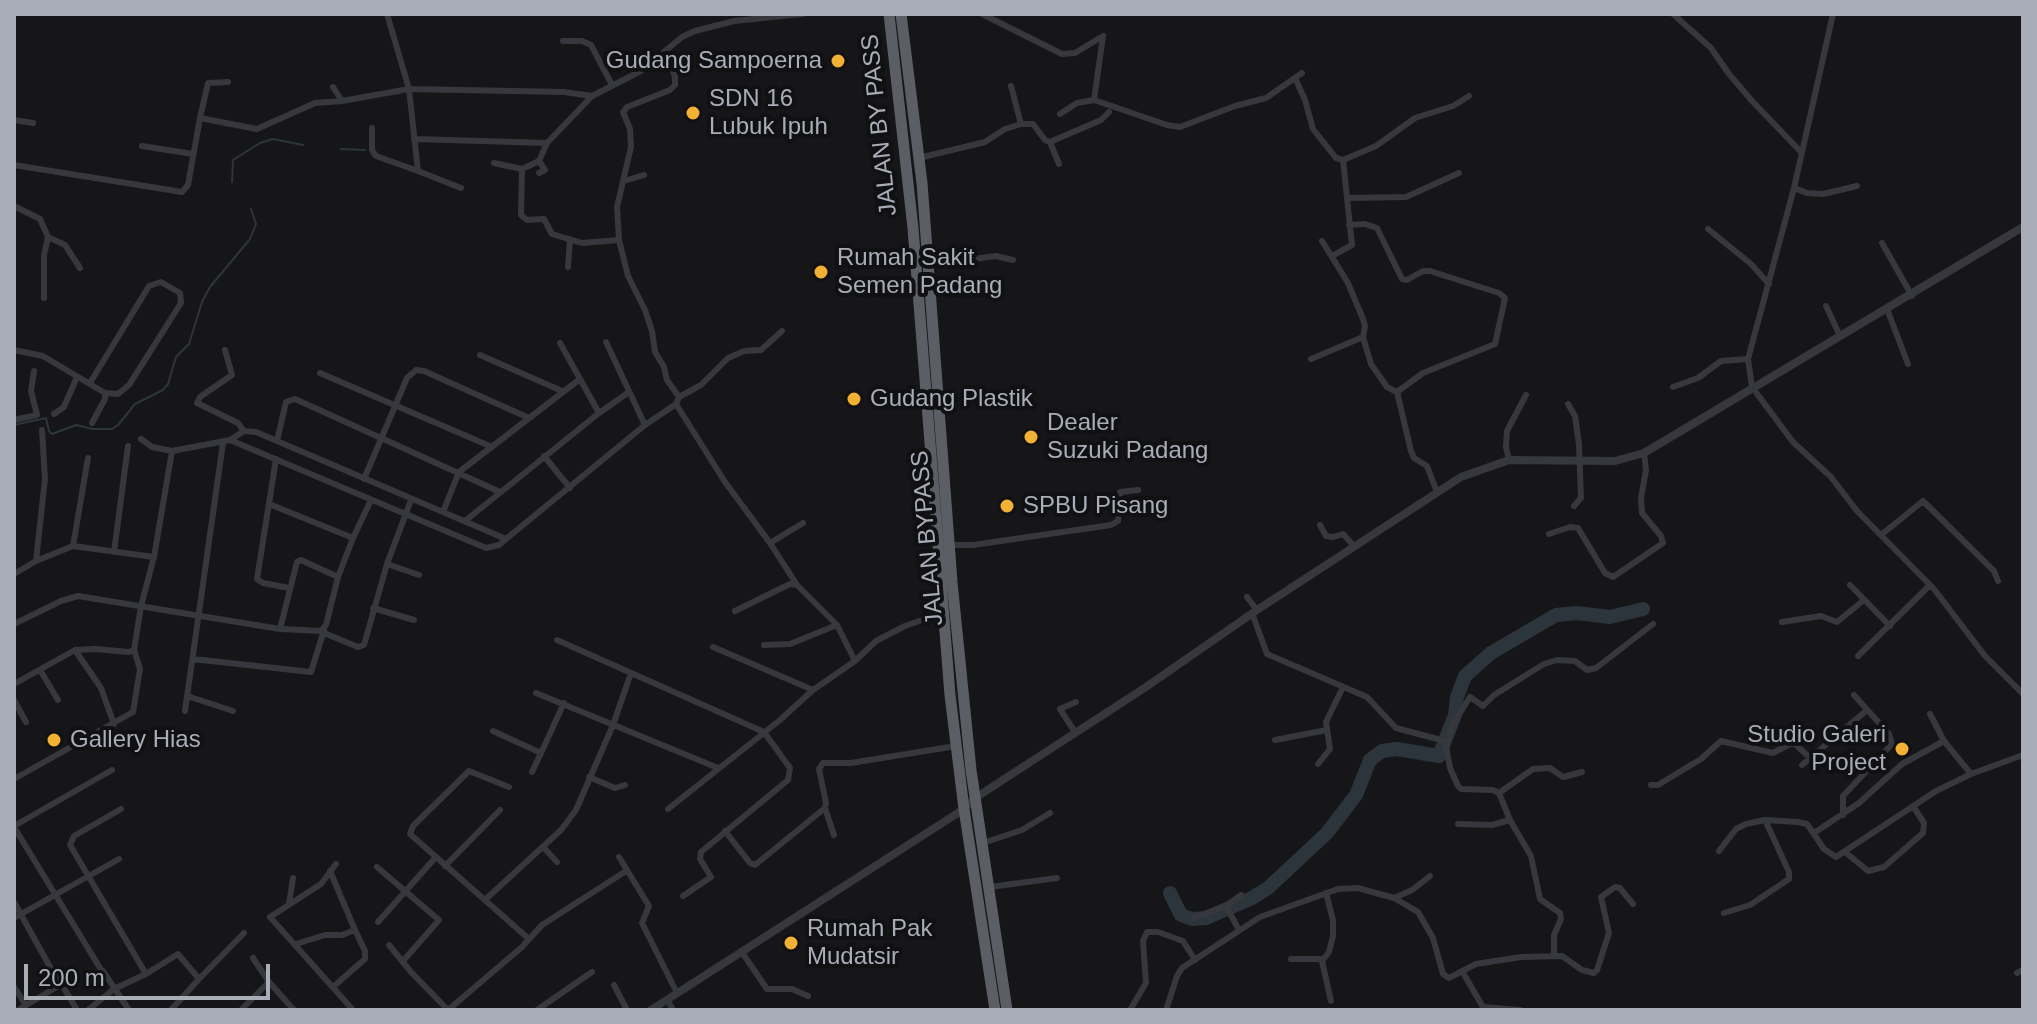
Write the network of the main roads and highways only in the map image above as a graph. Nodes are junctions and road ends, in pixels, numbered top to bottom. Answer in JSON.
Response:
{"nodes":[{"id":1,"x":889,"y":14,"type":"edge"},
{"id":2,"x":901,"y":14,"type":"edge"},
{"id":3,"x":930,"y":271,"type":"junction"},
{"id":4,"x":917,"y":278,"type":"junction"},
{"id":5,"x":942,"y":613,"type":"joint"},
{"id":6,"x":995,"y":1010,"type":"edge"},
{"id":7,"x":1007,"y":1010,"type":"edge"}],
"edges":[{"from":1,"to":4,"type":"highway","name":"JALAN BY PASS"},
{"from":2,"to":3,"type":"highway","name":"JALAN BYPASS"},
{"from":3,"to":4,"type":"highway"},
{"from":3,"to":7,"type":"highway","name":"JALAN BYPASS"},
{"from":4,"to":5,"type":"highway","name":"JALAN BY PASS"},
{"from":5,"to":6,"type":"highway","name":"JALAN BYPASS"}]}
